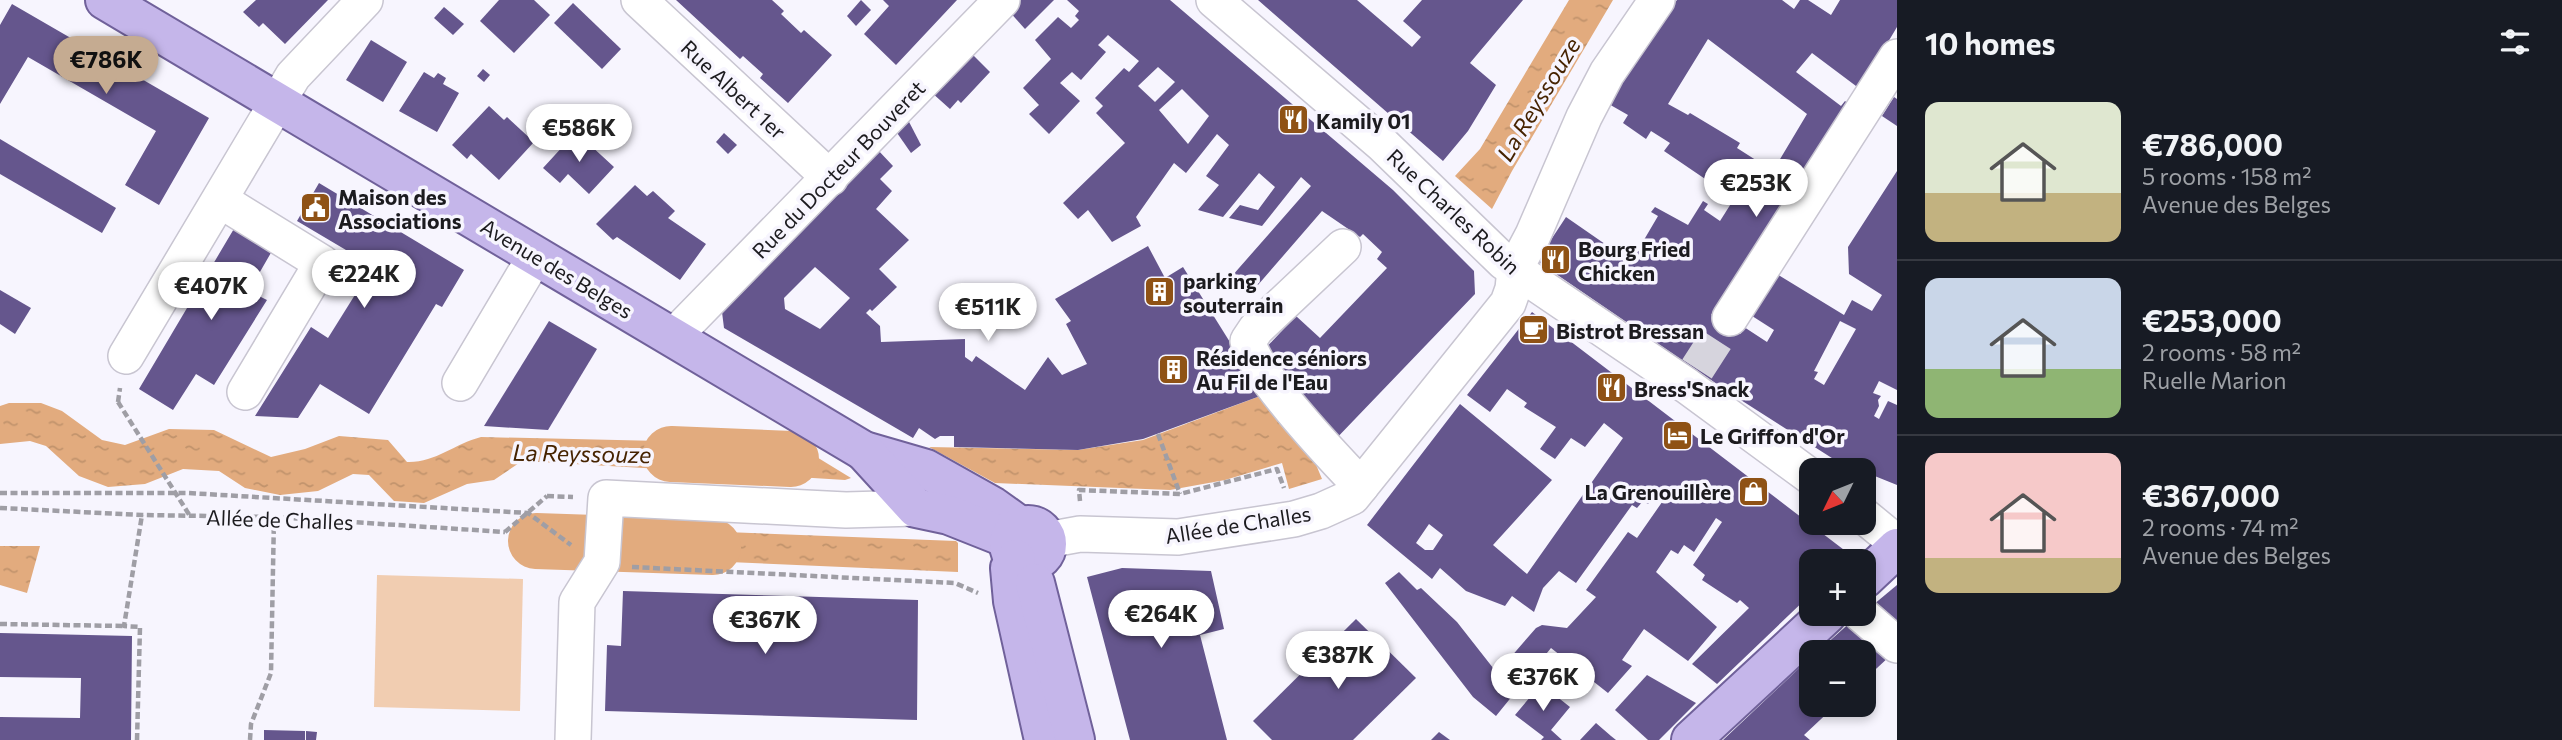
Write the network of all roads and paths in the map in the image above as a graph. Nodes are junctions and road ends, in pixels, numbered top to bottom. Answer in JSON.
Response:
{"nodes":[{"id":1,"x":105,"y":0,"type":"edge"},
{"id":2,"x":365,"y":0,"type":"edge"},
{"id":3,"x":639,"y":0,"type":"edge"},
{"id":4,"x":1002,"y":0,"type":"edge"},
{"id":5,"x":1214,"y":0,"type":"edge"},
{"id":6,"x":1657,"y":0,"type":"edge"},
{"id":7,"x":1897,"y":57,"type":"edge"},
{"id":8,"x":278,"y":103,"type":"junction"},
{"id":9,"x":830,"y":178,"type":"junction"},
{"id":10,"x":220,"y":200,"type":"junction"},
{"id":11,"x":1343,"y":247,"type":"dead end"},
{"id":12,"x":536,"y":255,"type":"junction"},
{"id":13,"x":1515,"y":269,"type":"junction"},
{"id":14,"x":1730,"y":317,"type":"tunnel mouth"},
{"id":15,"x":673,"y":337,"type":"junction"},
{"id":16,"x":126,"y":356,"type":"dead end"},
{"id":17,"x":460,"y":383,"type":"dead end"},
{"id":18,"x":245,"y":392,"type":"dead end"},
{"id":19,"x":118,"y":402,"type":"dead end"},
{"id":20,"x":1158,"y":434,"type":"dead end"},
{"id":21,"x":864,"y":451,"type":"junction"},
{"id":22,"x":1799,"y":467,"type":"edge"},
{"id":23,"x":1361,"y":486,"type":"junction"},
{"id":24,"x":0,"y":493,"type":"edge"},
{"id":25,"x":1180,"y":493,"type":"junction"},
{"id":26,"x":547,"y":496,"type":"dead end"},
{"id":27,"x":0,"y":508,"type":"edge"},
{"id":28,"x":916,"y":508,"type":"junction"},
{"id":29,"x":529,"y":514,"type":"junction"},
{"id":30,"x":142,"y":516,"type":"junction"},
{"id":31,"x":190,"y":516,"type":"junction"},
{"id":32,"x":274,"y":517,"type":"junction"},
{"id":33,"x":1294,"y":519,"type":"junction"},
{"id":34,"x":1876,"y":527,"type":"edge"},
{"id":35,"x":1034,"y":544,"type":"junction"},
{"id":36,"x":1897,"y":545,"type":"edge"},
{"id":37,"x":592,"y":559,"type":"junction"},
{"id":38,"x":1876,"y":567,"type":"edge"},
{"id":39,"x":1013,"y":601,"type":"junction"},
{"id":40,"x":0,"y":624,"type":"edge"},
{"id":41,"x":124,"y":626,"type":"junction"},
{"id":42,"x":1814,"y":626,"type":"edge"},
{"id":43,"x":1875,"y":626,"type":"edge"},
{"id":44,"x":1897,"y":645,"type":"edge"},
{"id":45,"x":137,"y":740,"type":"edge"},
{"id":46,"x":250,"y":740,"type":"edge"},
{"id":47,"x":573,"y":740,"type":"edge"},
{"id":48,"x":1044,"y":740,"type":"edge"},
{"id":49,"x":1075,"y":740,"type":"edge"},
{"id":50,"x":1691,"y":740,"type":"edge"}],
"edges":[{"from":1,"to":8,"type":"main road","name":"Avenue des Belges"},
{"from":2,"to":8,"type":"street"},
{"from":3,"to":9,"type":"street","name":"Rue Albert 1er"},
{"from":4,"to":9,"type":"street","name":"Rue du Docteur Bouveret"},
{"from":5,"to":13,"type":"street","name":"Rue Charles Robin"},
{"from":6,"to":13,"type":"street","name":"Allée de Challes"},
{"from":7,"to":14,"type":"street"},
{"from":8,"to":10,"type":"street"},
{"from":8,"to":12,"type":"main road","name":"Avenue des Belges"},
{"from":9,"to":15,"type":"street","name":"Rue du Docteur Bouveret"},
{"from":10,"to":16,"type":"street"},
{"from":10,"to":18,"type":"street"},
{"from":11,"to":23,"type":"street"},
{"from":12,"to":15,"type":"main road","name":"Avenue des Belges"},
{"from":12,"to":17,"type":"street"},
{"from":13,"to":22,"type":"street","name":"Rue Charles Robin"},
{"from":13,"to":23,"type":"street","name":"Allée de Challes"},
{"from":15,"to":21,"type":"main road","name":"Avenue des Belges"},
{"from":19,"to":31,"type":"path","bridge":true},
{"from":20,"to":25,"type":"path"},
{"from":21,"to":28,"type":"main road","name":"Avenue des Belges"},
{"from":21,"to":35,"type":"main road","name":"Avenue des Belges"},
{"from":23,"to":33,"type":"street","name":"Allée de Challes"},
{"from":24,"to":29,"type":"path"},
{"from":25,"to":33,"type":"path"},
{"from":25,"to":35,"type":"path"},
{"from":26,"to":29,"type":"path","name":"Allée de Challes","bridge":true},
{"from":27,"to":30,"type":"path","name":"Allée de Challes"},
{"from":28,"to":35,"type":"main road","name":"Allée de Challes"},
{"from":28,"to":37,"type":"street","name":"Allée de Challes"},
{"from":29,"to":32,"type":"path","name":"Allée de Challes","bridge":true},
{"from":29,"to":37,"type":"path"},
{"from":30,"to":31,"type":"path","name":"Allée de Challes"},
{"from":30,"to":41,"type":"path"},
{"from":31,"to":32,"type":"path","name":"Allée de Challes"},
{"from":32,"to":46,"type":"path"},
{"from":33,"to":35,"type":"street","name":"Allée de Challes"},
{"from":34,"to":36,"type":"street"},
{"from":35,"to":39,"type":"main road"},
{"from":35,"to":49,"type":"main road"},
{"from":36,"to":38,"type":"main road"},
{"from":37,"to":39,"type":"path"},
{"from":37,"to":47,"type":"street"},
{"from":39,"to":48,"type":"main road"},
{"from":40,"to":41,"type":"path"},
{"from":41,"to":45,"type":"path"},
{"from":42,"to":50,"type":"main road"},
{"from":43,"to":44,"type":"street"}]}
